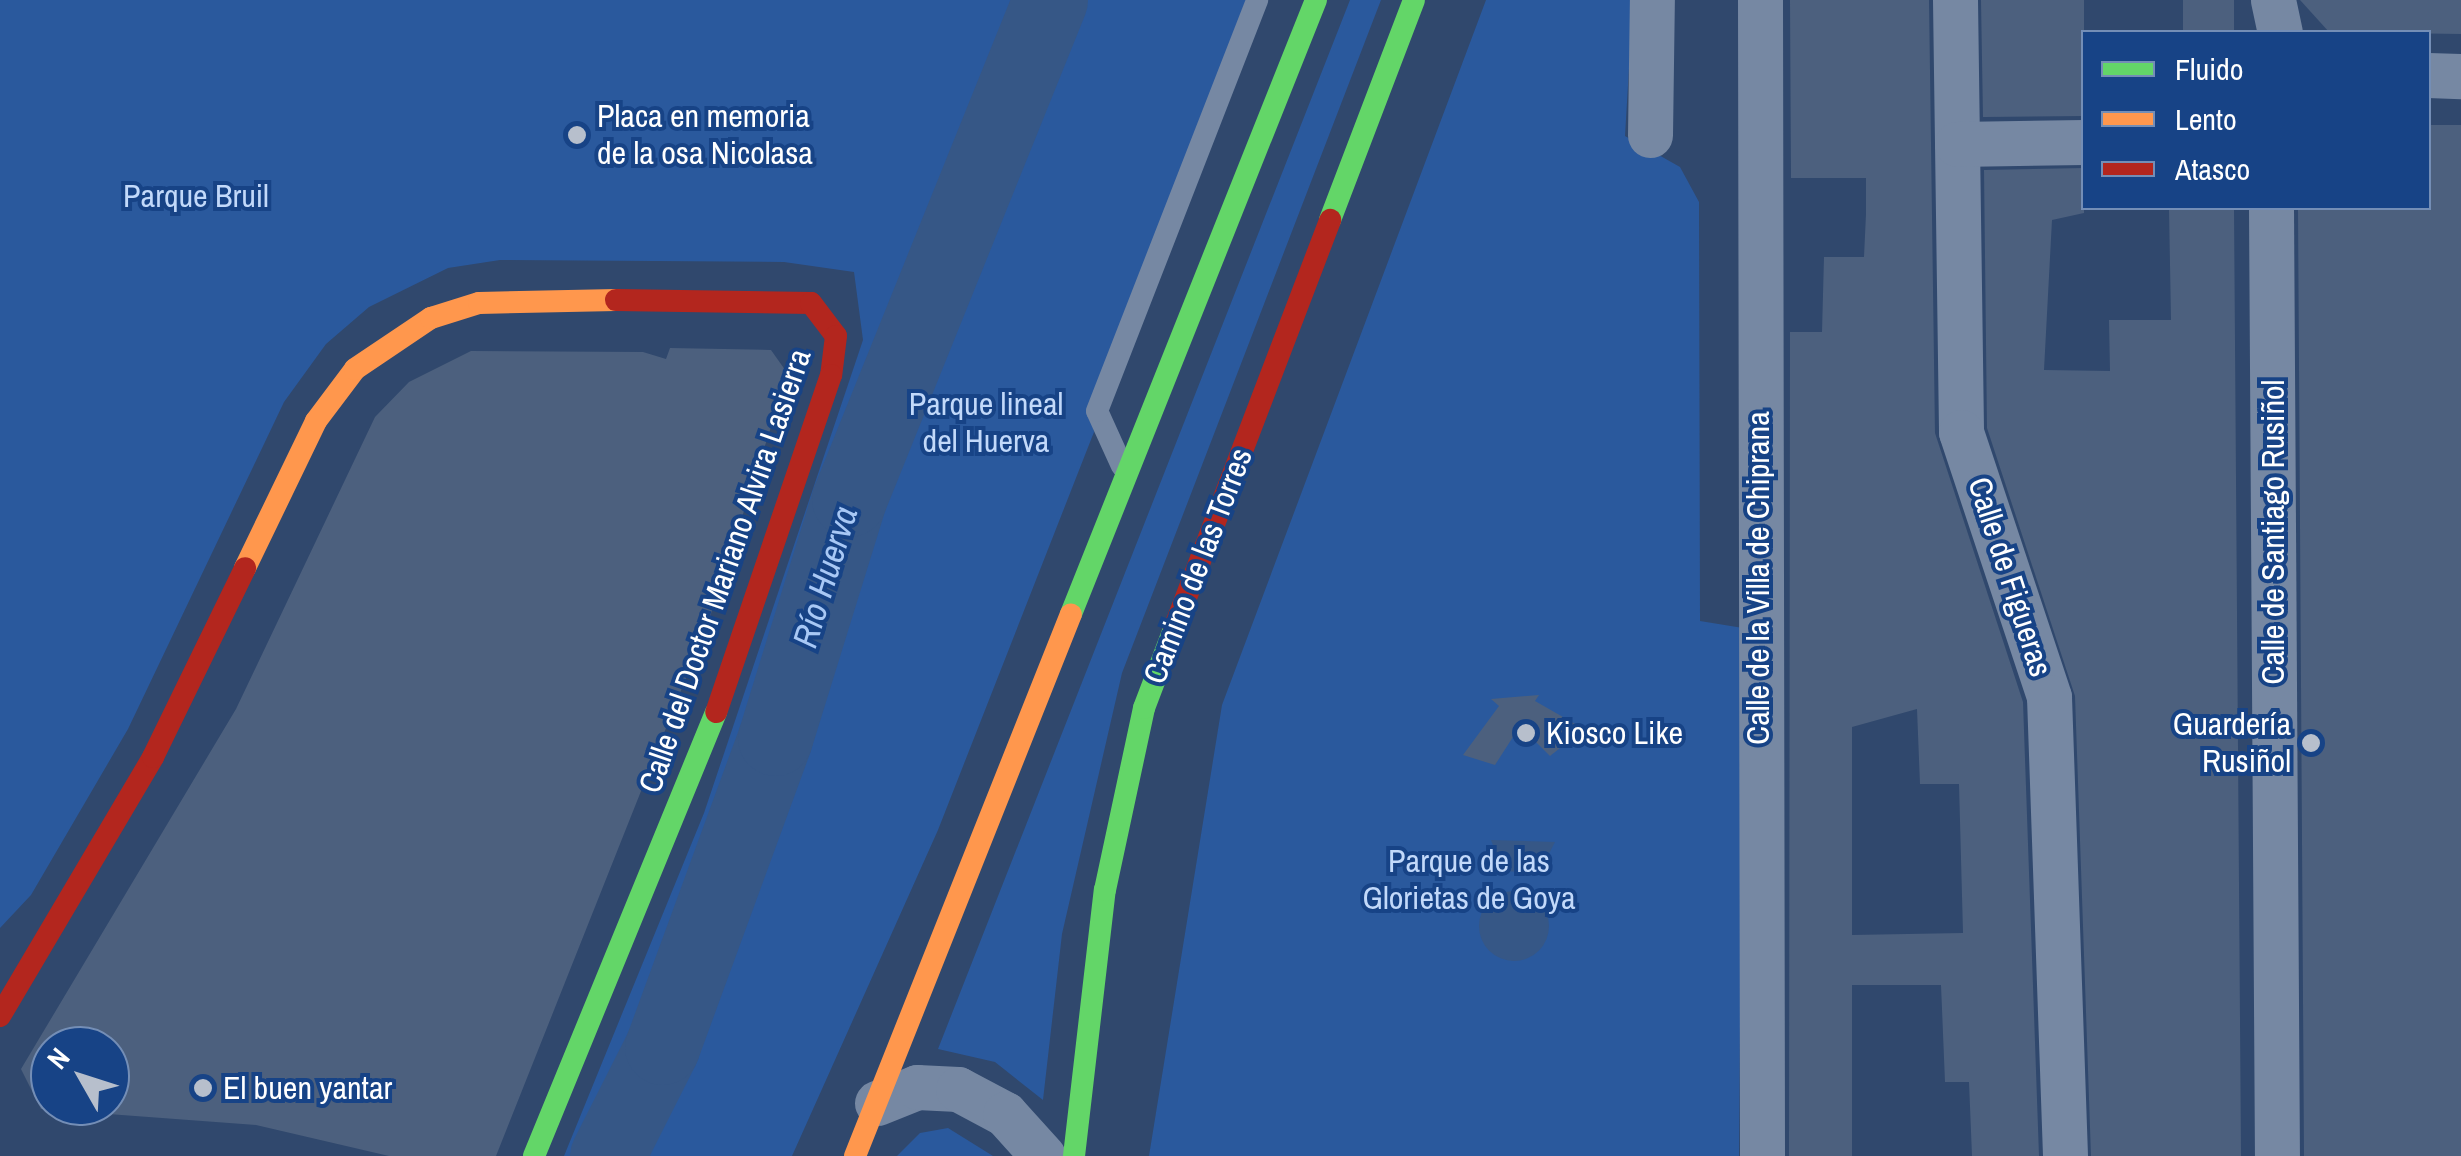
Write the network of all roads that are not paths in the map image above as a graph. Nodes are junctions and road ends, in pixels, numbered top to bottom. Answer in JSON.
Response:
{"nodes":[{"id":1,"x":1257,"y":0,"type":"edge"},
{"id":2,"x":1316,"y":0,"type":"edge"},
{"id":3,"x":1652,"y":0,"type":"edge"},
{"id":4,"x":1760,"y":0,"type":"edge"},
{"id":5,"x":1955,"y":0,"type":"edge"},
{"id":6,"x":2273,"y":0,"type":"edge"},
{"id":7,"x":1414,"y":1,"type":"edge"},
{"id":8,"x":2280,"y":30,"type":"edge"},
{"id":9,"x":2431,"y":76,"type":"edge"},
{"id":10,"x":2461,"y":76,"type":"edge"},
{"id":11,"x":1650,"y":135,"type":"dead end"},
{"id":12,"x":2081,"y":142,"type":"edge"},
{"id":13,"x":1957,"y":144,"type":"junction"},
{"id":14,"x":2270,"y":210,"type":"edge"},
{"id":15,"x":1127,"y":478,"type":"junction"},
{"id":16,"x":0,"y":1016,"type":"edge"},
{"id":17,"x":877,"y":1103,"type":"junction"},
{"id":18,"x":534,"y":1156,"type":"edge"},
{"id":19,"x":855,"y":1156,"type":"edge"},
{"id":20,"x":1043,"y":1156,"type":"edge"},
{"id":21,"x":1074,"y":1156,"type":"edge"},
{"id":22,"x":1762,"y":1156,"type":"edge"},
{"id":23,"x":2066,"y":1156,"type":"edge"},
{"id":24,"x":2277,"y":1156,"type":"edge"}],
"edges":[{"from":1,"to":15,"type":"lane"},
{"from":2,"to":15,"type":"main road"},
{"from":3,"to":11,"type":"street"},
{"from":4,"to":22,"type":"street","name":"Calle de la Villa de Chiprana"},
{"from":5,"to":13,"type":"street","name":"Calle de Figueras"},
{"from":6,"to":8,"type":"street"},
{"from":7,"to":21,"type":"main road","name":"Camino de las Torres"},
{"from":9,"to":10,"type":"street"},
{"from":12,"to":13,"type":"street"},
{"from":13,"to":23,"type":"street","name":"Calle de Figueras"},
{"from":14,"to":24,"type":"street","name":"Calle de Santiago Rusiñol"},
{"from":15,"to":17,"type":"main road"},
{"from":16,"to":18,"type":"main road","name":"Calle del Doctor Mariano Alvira Lasierra"},
{"from":17,"to":19,"type":"main road"},
{"from":17,"to":20,"type":"street"}]}
